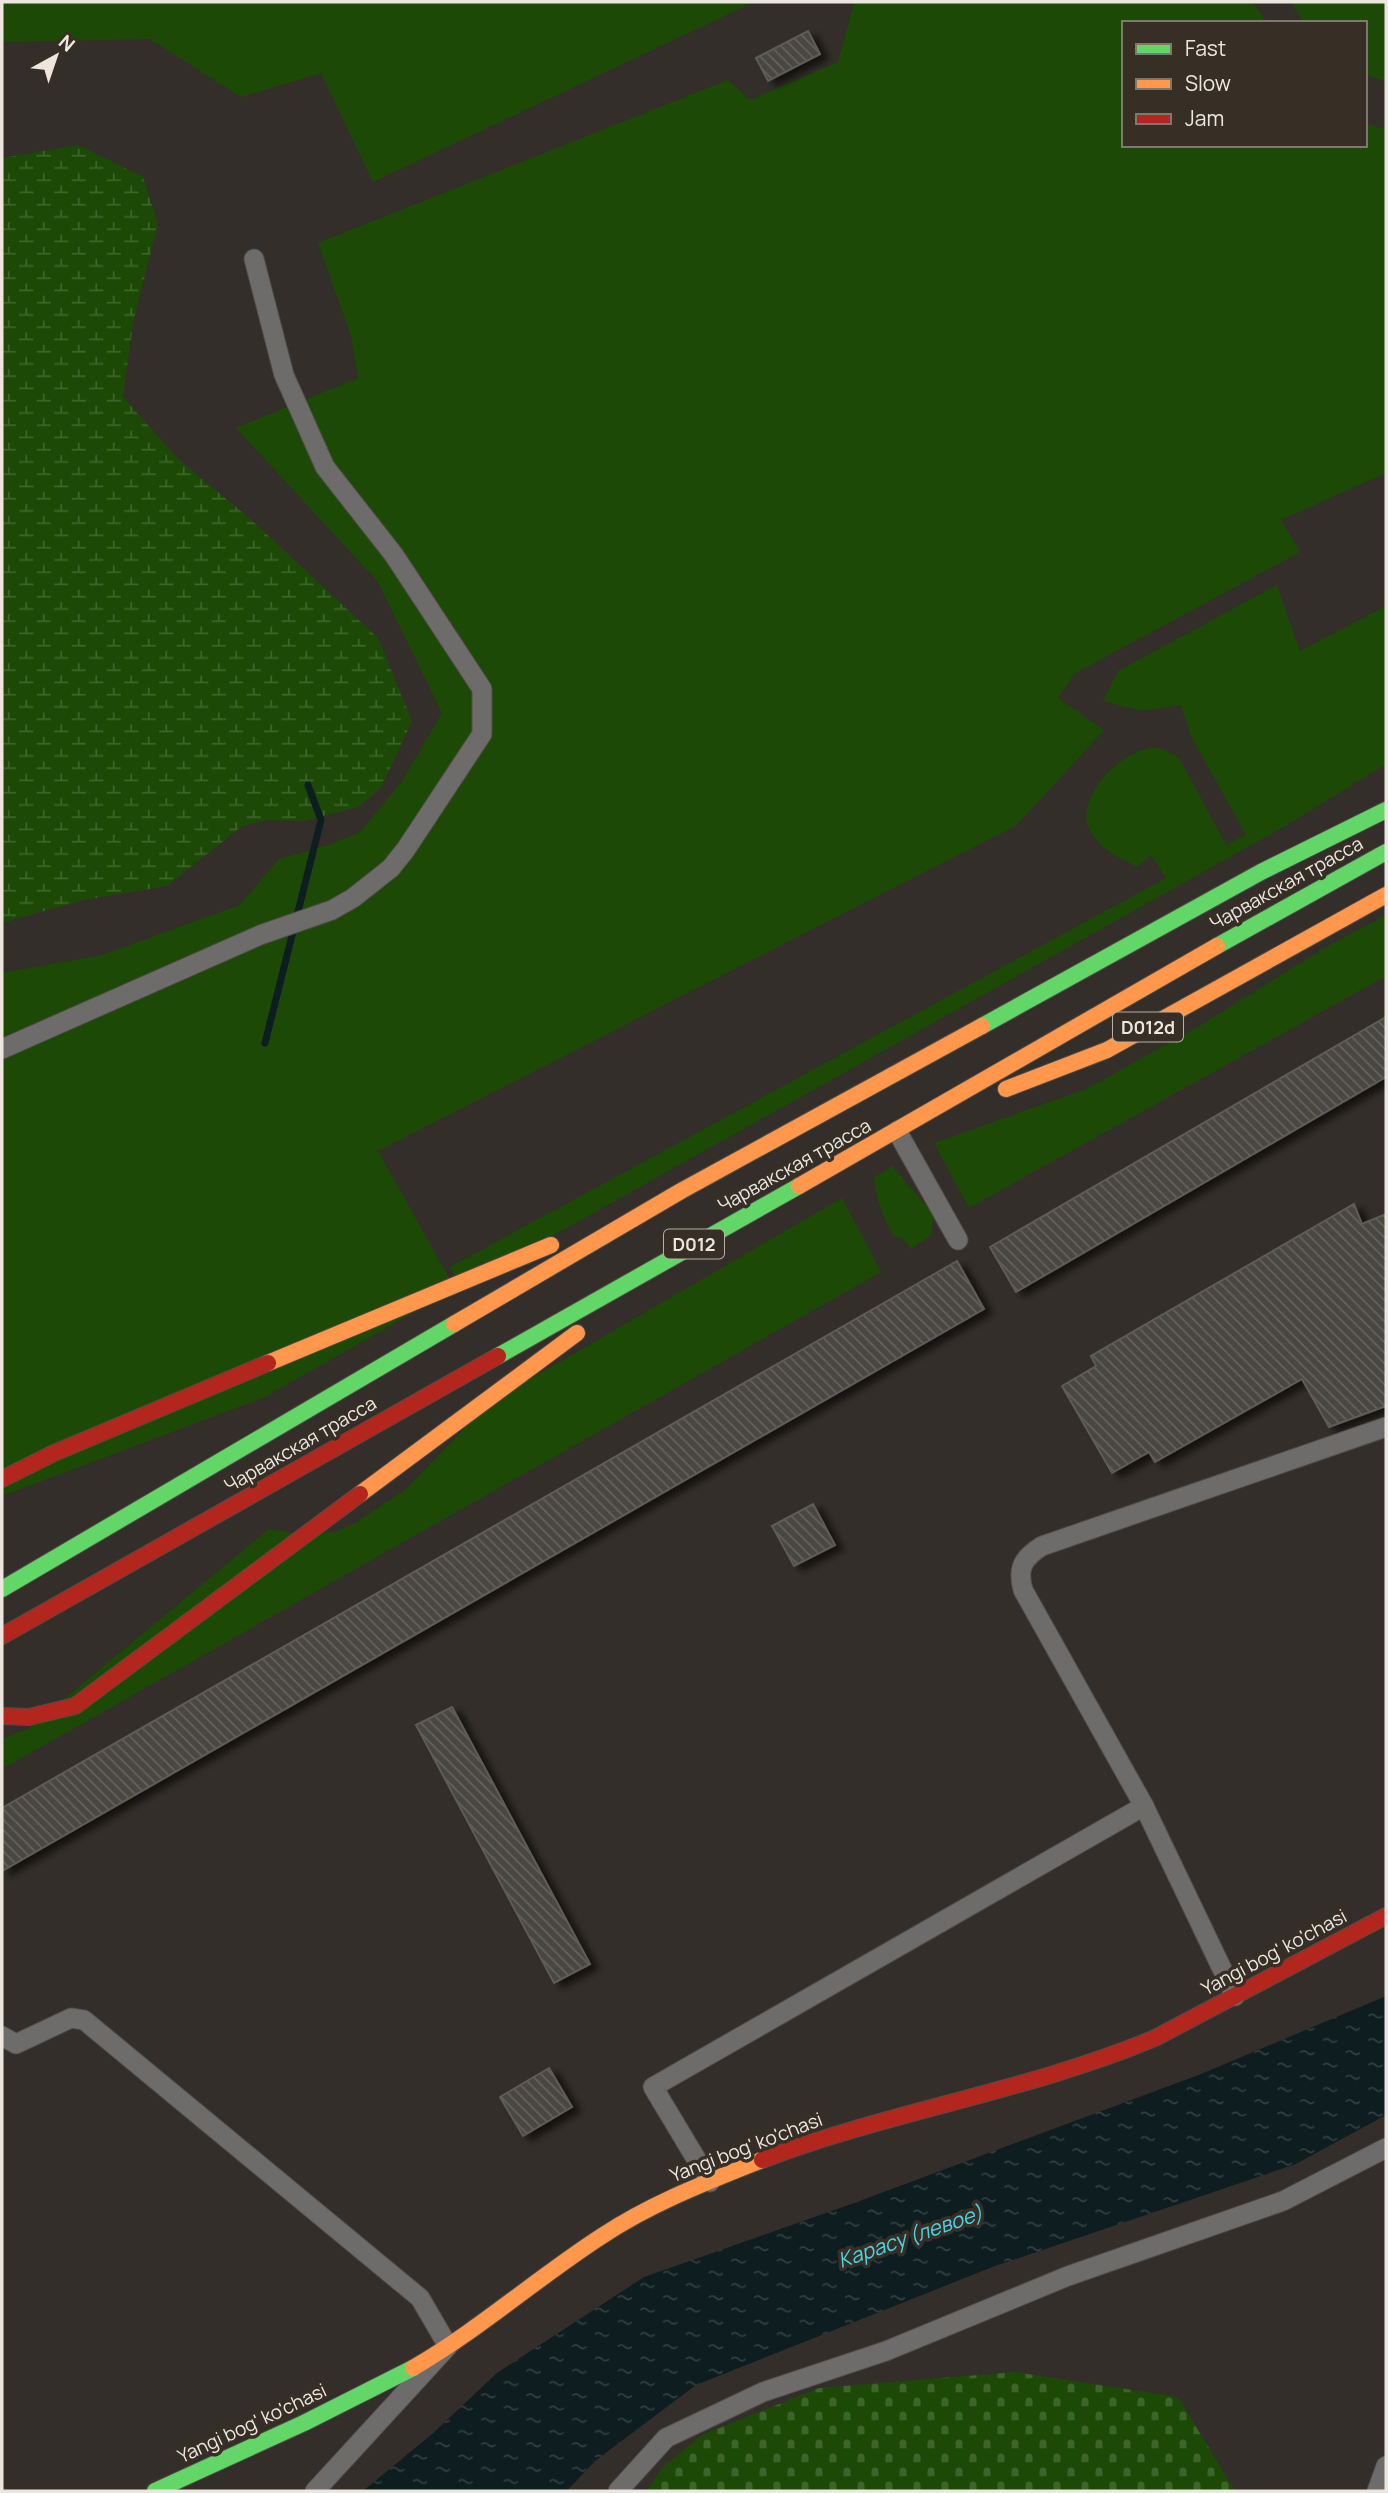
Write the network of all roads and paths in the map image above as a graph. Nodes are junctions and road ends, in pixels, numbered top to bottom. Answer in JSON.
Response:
{"nodes":[{"id":1,"x":254,"y":259,"type":"dead end"},
{"id":2,"x":1386,"y":810,"type":"edge"},
{"id":3,"x":1386,"y":852,"type":"edge"},
{"id":4,"x":1386,"y":895,"type":"edge"},
{"id":5,"x":2,"y":1049,"type":"edge"},
{"id":6,"x":897,"y":1131,"type":"junction"},
{"id":7,"x":681,"y":1191,"type":"junction"},
{"id":8,"x":707,"y":1237,"type":"junction"},
{"id":9,"x":958,"y":1240,"type":"dead end"},
{"id":10,"x":1386,"y":1427,"type":"edge"},
{"id":11,"x":2,"y":1479,"type":"edge"},
{"id":12,"x":2,"y":1589,"type":"edge"},
{"id":13,"x":2,"y":1636,"type":"edge"},
{"id":14,"x":2,"y":1716,"type":"edge"},
{"id":15,"x":1144,"y":1807,"type":"junction"},
{"id":16,"x":1386,"y":1916,"type":"edge"},
{"id":17,"x":1235,"y":1996,"type":"junction"},
{"id":18,"x":2,"y":2036,"type":"edge"},
{"id":19,"x":1386,"y":2148,"type":"edge"},
{"id":20,"x":710,"y":2182,"type":"junction"},
{"id":21,"x":448,"y":2346,"type":"junction"},
{"id":22,"x":1386,"y":2466,"type":"edge"},
{"id":23,"x":155,"y":2491,"type":"edge"},
{"id":24,"x":315,"y":2491,"type":"edge"},
{"id":25,"x":618,"y":2491,"type":"edge"},
{"id":26,"x":1377,"y":2491,"type":"edge"}],
"edges":[{"from":1,"to":5,"type":"street"},
{"from":2,"to":7,"type":"main road","name":"Чарвакская трасса","number":"D012"},
{"from":3,"to":6,"type":"main road","name":"Чарвакская трасса","number":"D012"},
{"from":4,"to":6,"type":"main road","number":"D012d"},
{"from":6,"to":8,"type":"main road","name":"Чарвакская трасса","number":"D012"},
{"from":6,"to":9,"type":"street"},
{"from":7,"to":11,"type":"main road"},
{"from":7,"to":12,"type":"main road","name":"Чарвакская трасса","number":"D012"},
{"from":8,"to":13,"type":"main road","name":"Чарвакская трасса","number":"D012"},
{"from":8,"to":14,"type":"main road"},
{"from":10,"to":15,"type":"street"},
{"from":15,"to":17,"type":"street"},
{"from":15,"to":20,"type":"street"},
{"from":16,"to":17,"type":"main road","name":"Yangi bog' ko'chasi"},
{"from":17,"to":20,"type":"main road","name":"Yangi bog' ko'chasi"},
{"from":18,"to":21,"type":"street"},
{"from":19,"to":25,"type":"street"},
{"from":20,"to":21,"type":"main road","name":"Yangi bog' ko'chasi"},
{"from":21,"to":23,"type":"main road","name":"Yangi bog' ko'chasi"},
{"from":21,"to":24,"type":"street"},
{"from":22,"to":26,"type":"street"}]}
